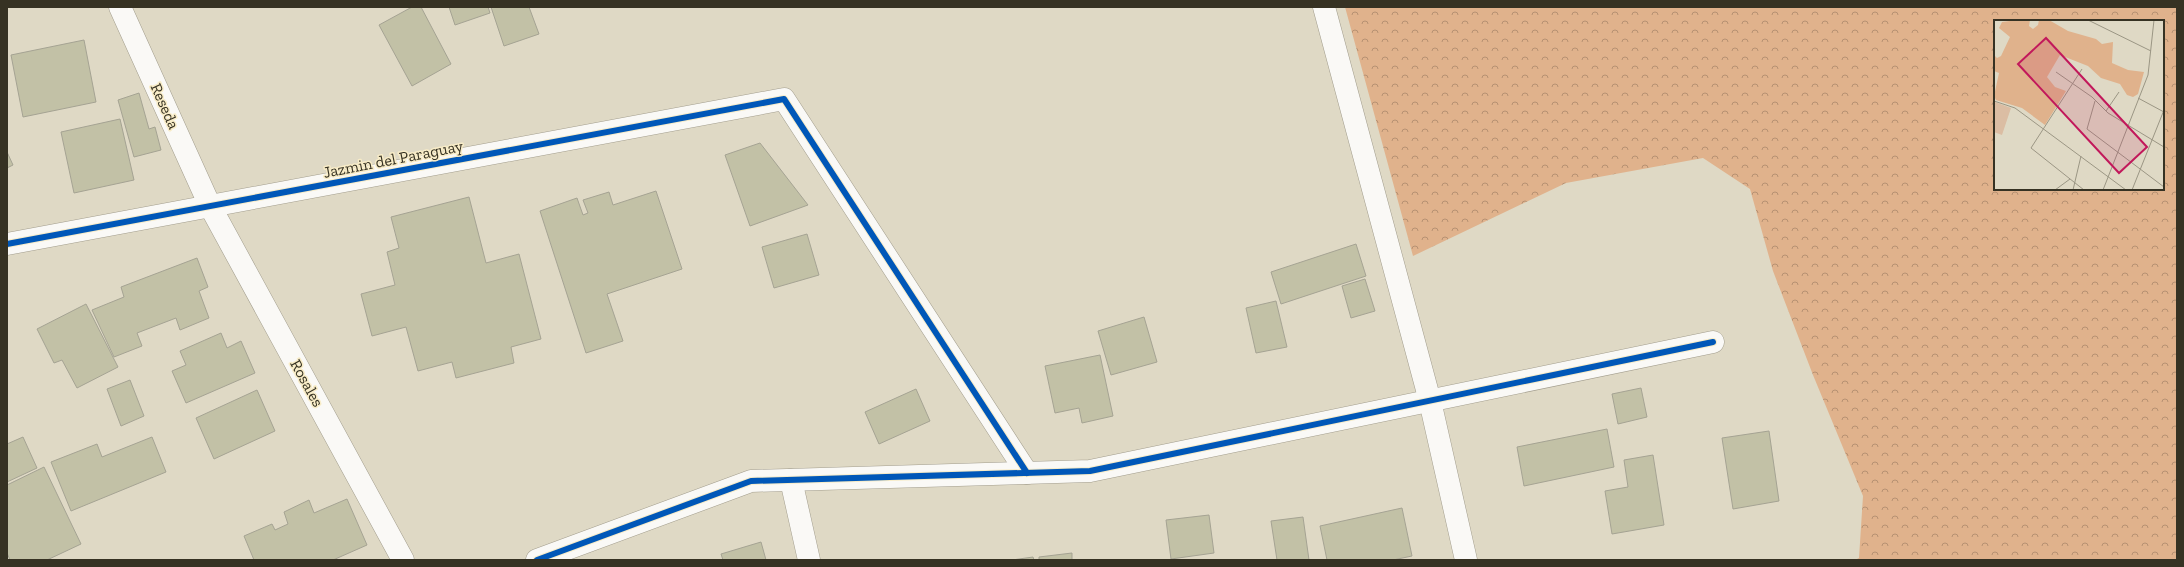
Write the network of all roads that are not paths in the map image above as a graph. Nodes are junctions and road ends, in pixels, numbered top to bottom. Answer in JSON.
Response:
{"nodes":[{"id":1,"x":120,"y":7,"type":"edge"},
{"id":2,"x":1324,"y":7,"type":"edge"},
{"id":3,"x":210,"y":206,"type":"junction"},
{"id":4,"x":7,"y":244,"type":"edge"},
{"id":5,"x":1713,"y":342,"type":"dead end"},
{"id":6,"x":1430,"y":401,"type":"junction"},
{"id":7,"x":1027,"y":473,"type":"junction"},
{"id":8,"x":791,"y":480,"type":"junction"},
{"id":9,"x":403,"y":560,"type":"edge"},
{"id":10,"x":536,"y":560,"type":"edge"},
{"id":11,"x":809,"y":560,"type":"edge"},
{"id":12,"x":1466,"y":560,"type":"edge"}],
"edges":[{"from":1,"to":3,"type":"street","name":"Reseda"},
{"from":2,"to":6,"type":"street"},
{"from":3,"to":4,"type":"street","name":"Jazmin del Paraguay"},
{"from":3,"to":7,"type":"street","name":"Jazmin del Paraguay"},
{"from":3,"to":9,"type":"street","name":"Rosales"},
{"from":5,"to":6,"type":"street"},
{"from":6,"to":7,"type":"street"},
{"from":6,"to":12,"type":"street"},
{"from":7,"to":8,"type":"street"},
{"from":8,"to":10,"type":"street"},
{"from":8,"to":11,"type":"street"}]}
